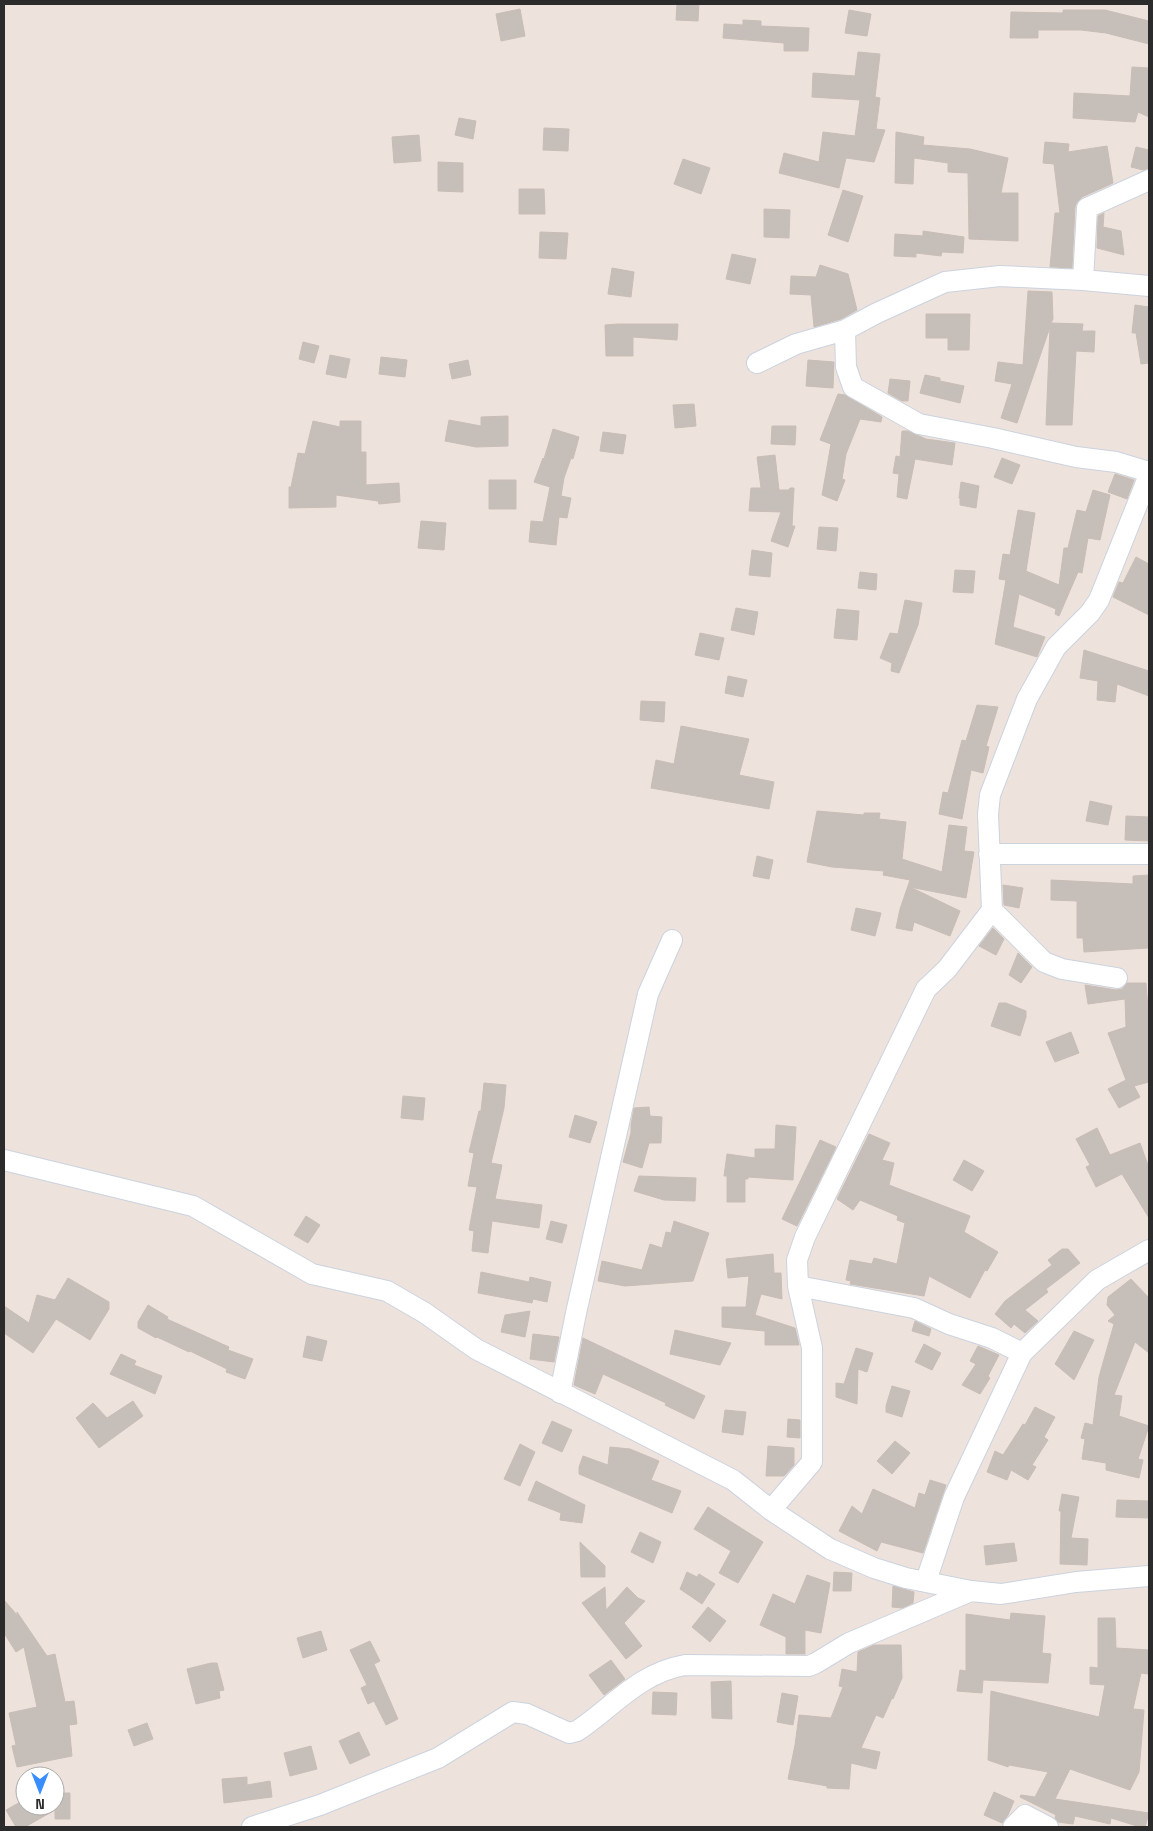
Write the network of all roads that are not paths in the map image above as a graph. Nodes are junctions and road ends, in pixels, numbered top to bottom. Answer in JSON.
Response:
{"nodes":[{"id":1,"x":1149,"y":180,"type":"edge"},
{"id":2,"x":1083,"y":280,"type":"junction"},
{"id":3,"x":1149,"y":286,"type":"edge"},
{"id":4,"x":845,"y":330,"type":"junction"},
{"id":5,"x":757,"y":363,"type":"dead end"},
{"id":6,"x":1149,"y":473,"type":"edge"},
{"id":7,"x":989,"y":854,"type":"junction"},
{"id":8,"x":1149,"y":854,"type":"edge"},
{"id":9,"x":992,"y":910,"type":"junction"},
{"id":10,"x":672,"y":940,"type":"dead end"},
{"id":11,"x":1117,"y":978,"type":"dead end"},
{"id":12,"x":4,"y":1160,"type":"edge"},
{"id":13,"x":1149,"y":1250,"type":"edge"},
{"id":14,"x":798,"y":1286,"type":"junction"},
{"id":15,"x":1022,"y":1354,"type":"junction"},
{"id":16,"x":560,"y":1393,"type":"junction"},
{"id":17,"x":772,"y":1510,"type":"junction"},
{"id":18,"x":1149,"y":1576,"type":"edge"},
{"id":19,"x":926,"y":1581,"type":"junction"},
{"id":20,"x":971,"y":1591,"type":"junction"},
{"id":21,"x":252,"y":1827,"type":"edge"},
{"id":22,"x":1014,"y":1827,"type":"edge"},
{"id":23,"x":1048,"y":1827,"type":"edge"}],
"edges":[{"from":1,"to":2,"type":"street"},
{"from":2,"to":3,"type":"street"},
{"from":2,"to":4,"type":"street"},
{"from":4,"to":5,"type":"street"},
{"from":4,"to":6,"type":"street"},
{"from":6,"to":7,"type":"street"},
{"from":7,"to":8,"type":"street"},
{"from":7,"to":9,"type":"street"},
{"from":9,"to":11,"type":"street"},
{"from":9,"to":14,"type":"street"},
{"from":10,"to":16,"type":"street"},
{"from":12,"to":16,"type":"street"},
{"from":13,"to":15,"type":"street"},
{"from":14,"to":15,"type":"street"},
{"from":14,"to":17,"type":"street"},
{"from":15,"to":19,"type":"street"},
{"from":16,"to":17,"type":"street"},
{"from":17,"to":19,"type":"street"},
{"from":18,"to":20,"type":"street"},
{"from":19,"to":20,"type":"street"},
{"from":20,"to":21,"type":"street"},
{"from":22,"to":23,"type":"street"}]}
